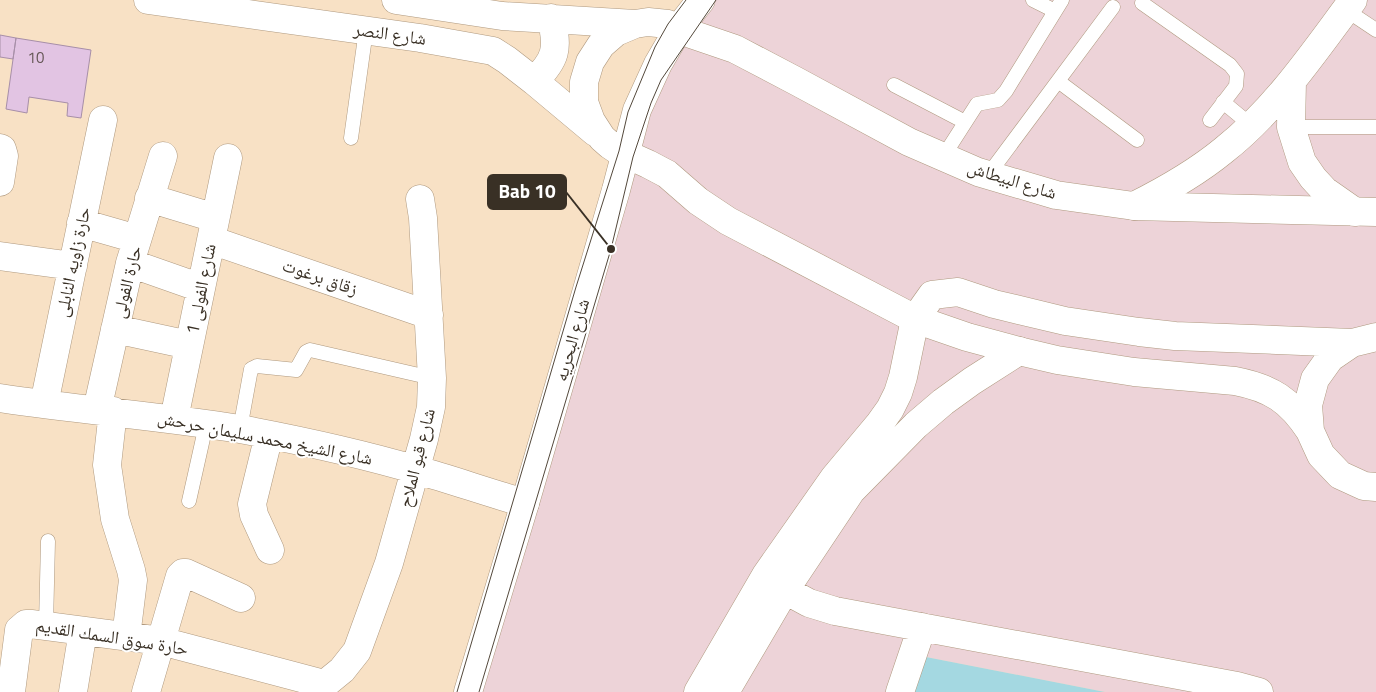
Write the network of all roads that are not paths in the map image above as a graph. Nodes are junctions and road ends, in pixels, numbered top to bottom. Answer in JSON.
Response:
{"nodes":[{"id":1,"x":148,"y":0,"type":"edge"},
{"id":2,"x":396,"y":0,"type":"edge"},
{"id":3,"x":701,"y":0,"type":"edge"},
{"id":4,"x":1034,"y":0,"type":"edge"},
{"id":5,"x":1142,"y":3,"type":"dead end"},
{"id":6,"x":1349,"y":5,"type":"edge"},
{"id":7,"x":1059,"y":6,"type":"edge"},
{"id":8,"x":1113,"y":7,"type":"dead end"},
{"id":9,"x":551,"y":18,"type":"junction"},
{"id":10,"x":635,"y":24,"type":"junction"},
{"id":11,"x":679,"y":28,"type":"junction"},
{"id":12,"x":366,"y":30,"type":"junction"},
{"id":13,"x":1376,"y":30,"type":"edge"},
{"id":14,"x":534,"y":81,"type":"junction"},
{"id":15,"x":1058,"y":81,"type":"junction"},
{"id":16,"x":1292,"y":81,"type":"junction"},
{"id":17,"x":894,"y":85,"type":"dead end"},
{"id":18,"x":1223,"y":102,"type":"junction"},
{"id":19,"x":103,"y":120,"type":"dead end"},
{"id":20,"x":1210,"y":120,"type":"dead end"},
{"id":21,"x":965,"y":122,"type":"junction"},
{"id":22,"x":1252,"y":126,"type":"junction"},
{"id":23,"x":1291,"y":127,"type":"junction"},
{"id":24,"x":1376,"y":127,"type":"edge"},
{"id":25,"x":350,"y":138,"type":"dead end"},
{"id":26,"x":602,"y":138,"type":"junction"},
{"id":27,"x":1137,"y":140,"type":"dead end"},
{"id":28,"x":0,"y":148,"type":"edge"},
{"id":29,"x":163,"y":156,"type":"dead end"},
{"id":30,"x":943,"y":157,"type":"junction"},
{"id":31,"x":228,"y":158,"type":"dead end"},
{"id":32,"x":637,"y":159,"type":"junction"},
{"id":33,"x":988,"y":175,"type":"junction"},
{"id":34,"x":0,"y":182,"type":"edge"},
{"id":35,"x":149,"y":198,"type":"junction"},
{"id":36,"x":420,"y":199,"type":"dead end"},
{"id":37,"x":1134,"y":206,"type":"junction"},
{"id":38,"x":1366,"y":212,"type":"edge"},
{"id":39,"x":81,"y":223,"type":"junction"},
{"id":40,"x":213,"y":229,"type":"junction"},
{"id":41,"x":134,"y":251,"type":"junction"},
{"id":42,"x":0,"y":256,"type":"edge"},
{"id":43,"x":72,"y":266,"type":"junction"},
{"id":44,"x":201,"y":288,"type":"junction"},
{"id":45,"x":429,"y":315,"type":"junction"},
{"id":46,"x":915,"y":319,"type":"junction"},
{"id":47,"x":115,"y":329,"type":"junction"},
{"id":48,"x":1364,"y":340,"type":"edge"},
{"id":49,"x":189,"y":345,"type":"junction"},
{"id":50,"x":1019,"y":351,"type":"junction"},
{"id":51,"x":432,"y":378,"type":"junction"},
{"id":52,"x":0,"y":398,"type":"edge"},
{"id":53,"x":44,"y":404,"type":"junction"},
{"id":54,"x":105,"y":410,"type":"junction"},
{"id":55,"x":174,"y":419,"type":"junction"},
{"id":56,"x":206,"y":424,"type":"junction"},
{"id":57,"x":240,"y":430,"type":"junction"},
{"id":58,"x":1310,"y":431,"type":"junction"},
{"id":59,"x":269,"y":436,"type":"junction"},
{"id":60,"x":416,"y":470,"type":"junction"},
{"id":61,"x":1376,"y":487,"type":"edge"},
{"id":62,"x":189,"y":501,"type":"dead end"},
{"id":63,"x":525,"y":503,"type":"junction"},
{"id":64,"x":48,"y":541,"type":"dead end"},
{"id":65,"x":270,"y":550,"type":"dead end"},
{"id":66,"x":775,"y":583,"type":"junction"},
{"id":67,"x":241,"y":598,"type":"dead end"},
{"id":68,"x":46,"y":625,"type":"junction"},
{"id":69,"x":922,"y":627,"type":"junction"},
{"id":70,"x":83,"y":631,"type":"junction"},
{"id":71,"x":126,"y":637,"type":"junction"},
{"id":72,"x":161,"y":641,"type":"junction"},
{"id":73,"x":320,"y":688,"type":"edge"},
{"id":74,"x":11,"y":692,"type":"edge"},
{"id":75,"x":73,"y":692,"type":"edge"},
{"id":76,"x":146,"y":692,"type":"edge"},
{"id":77,"x":468,"y":692,"type":"edge"},
{"id":78,"x":698,"y":692,"type":"edge"},
{"id":79,"x":725,"y":692,"type":"edge"},
{"id":80,"x":900,"y":692,"type":"edge"},
{"id":81,"x":1259,"y":692,"type":"edge"}],
"edges":[{"from":1,"to":12,"type":"street","name":"شارع النصر"},
{"from":2,"to":9,"type":"street","name":"شارع النصر"},
{"from":3,"to":11,"type":"street","name":"شارع البحريه"},
{"from":4,"to":7,"type":"lane"},
{"from":5,"to":18,"type":"lane"},
{"from":6,"to":13,"type":"lane"},
{"from":6,"to":16,"type":"street"},
{"from":7,"to":21,"type":"lane"},
{"from":8,"to":15,"type":"lane"},
{"from":9,"to":10,"type":"street","name":"شارع النصر"},
{"from":9,"to":14,"type":"street"},
{"from":10,"to":11,"type":"street","name":"شارع النصر"},
{"from":10,"to":26,"type":"street"},
{"from":11,"to":30,"type":"street","name":"شارع البيطاش"},
{"from":11,"to":32,"type":"street","name":"شارع البحريه"},
{"from":12,"to":14,"type":"street","name":"شارع النصر"},
{"from":12,"to":25,"type":"lane"},
{"from":14,"to":26,"type":"street","name":"شارع النصر"},
{"from":15,"to":27,"type":"lane"},
{"from":15,"to":33,"type":"lane"},
{"from":16,"to":22,"type":"street"},
{"from":16,"to":23,"type":"street"},
{"from":17,"to":21,"type":"lane"},
{"from":18,"to":20,"type":"lane"},
{"from":18,"to":22,"type":"lane"},
{"from":19,"to":39,"type":"street","name":"حارة زاويه النابلى"},
{"from":21,"to":30,"type":"lane"},
{"from":22,"to":37,"type":"street"},
{"from":23,"to":24,"type":"lane"},
{"from":23,"to":38,"type":"street"},
{"from":26,"to":32,"type":"street","name":"شارع النصر"},
{"from":28,"to":34,"type":"street"},
{"from":29,"to":35,"type":"street","name":"حارة الفولى"},
{"from":30,"to":33,"type":"street","name":"شارع البيطاش"},
{"from":31,"to":40,"type":"street","name":"شارع الفولى 1"},
{"from":32,"to":46,"type":"street"},
{"from":32,"to":63,"type":"street","name":"شارع البحريه"},
{"from":33,"to":37,"type":"street","name":"شارع البيطاش"},
{"from":35,"to":40,"type":"street","name":"زقاق برغوت"},
{"from":35,"to":41,"type":"street","name":"حارة الفولى"},
{"from":36,"to":45,"type":"street","name":"شارع قبو الملاح"},
{"from":37,"to":38,"type":"street","name":"شارع البيطاش"},
{"from":39,"to":41,"type":"street"},
{"from":39,"to":43,"type":"street","name":"حارة زاويه النابلى"},
{"from":40,"to":44,"type":"street","name":"شارع الفولى 1"},
{"from":40,"to":45,"type":"street","name":"زقاق برغوت"},
{"from":41,"to":44,"type":"street"},
{"from":41,"to":47,"type":"street","name":"حارة الفولى"},
{"from":42,"to":43,"type":"street"},
{"from":43,"to":53,"type":"street","name":"حارة زاويه النابلى"},
{"from":44,"to":49,"type":"street","name":"شارع الفولى 1"},
{"from":45,"to":51,"type":"street","name":"شارع قبو الملاح"},
{"from":46,"to":48,"type":"street"},
{"from":46,"to":50,"type":"street"},
{"from":46,"to":66,"type":"street"},
{"from":47,"to":49,"type":"street"},
{"from":47,"to":54,"type":"street","name":"حارة الفولى"},
{"from":48,"to":58,"type":"street"},
{"from":49,"to":55,"type":"street","name":"شارع الفولى 1"},
{"from":50,"to":58,"type":"street"},
{"from":50,"to":66,"type":"street"},
{"from":51,"to":57,"type":"lane"},
{"from":51,"to":60,"type":"street","name":"شارع قبو الملاح"},
{"from":52,"to":53,"type":"street","name":"شارع الشيخ محمد سليمان حرحش"},
{"from":53,"to":54,"type":"street","name":"شارع الشيخ محمد سليمان حرحش"},
{"from":54,"to":55,"type":"street","name":"شارع الشيخ محمد سليمان حرحش"},
{"from":54,"to":71,"type":"street","name":"حارة الفولى"},
{"from":55,"to":56,"type":"street","name":"شارع الشيخ محمد سليمان حرحش"},
{"from":56,"to":57,"type":"street","name":"شارع الشيخ محمد سليمان حرحش"},
{"from":56,"to":62,"type":"lane"},
{"from":57,"to":59,"type":"street","name":"شارع الشيخ محمد سليمان حرحش"},
{"from":58,"to":61,"type":"street"},
{"from":59,"to":60,"type":"street","name":"شارع الشيخ محمد سليمان حرحش"},
{"from":59,"to":65,"type":"street"},
{"from":60,"to":63,"type":"street","name":"شارع الشيخ محمد سليمان حرحش"},
{"from":60,"to":73,"type":"street","name":"شارع قبو الملاح"},
{"from":63,"to":77,"type":"street","name":"شارع البحريه"},
{"from":64,"to":68,"type":"lane"},
{"from":66,"to":69,"type":"street"},
{"from":66,"to":78,"type":"street"},
{"from":66,"to":79,"type":"street"},
{"from":67,"to":72,"type":"street"},
{"from":68,"to":70,"type":"street","name":"حارة سوق السمك القديم"},
{"from":68,"to":74,"type":"street","name":"حارة سوق السمك القديم"},
{"from":69,"to":80,"type":"street"},
{"from":69,"to":81,"type":"street"},
{"from":70,"to":71,"type":"street","name":"حارة سوق السمك القديم"},
{"from":70,"to":75,"type":"street"},
{"from":71,"to":72,"type":"street","name":"حارة سوق السمك القديم"},
{"from":72,"to":73,"type":"street","name":"حارة سوق السمك القديم"},
{"from":72,"to":76,"type":"street"}]}
